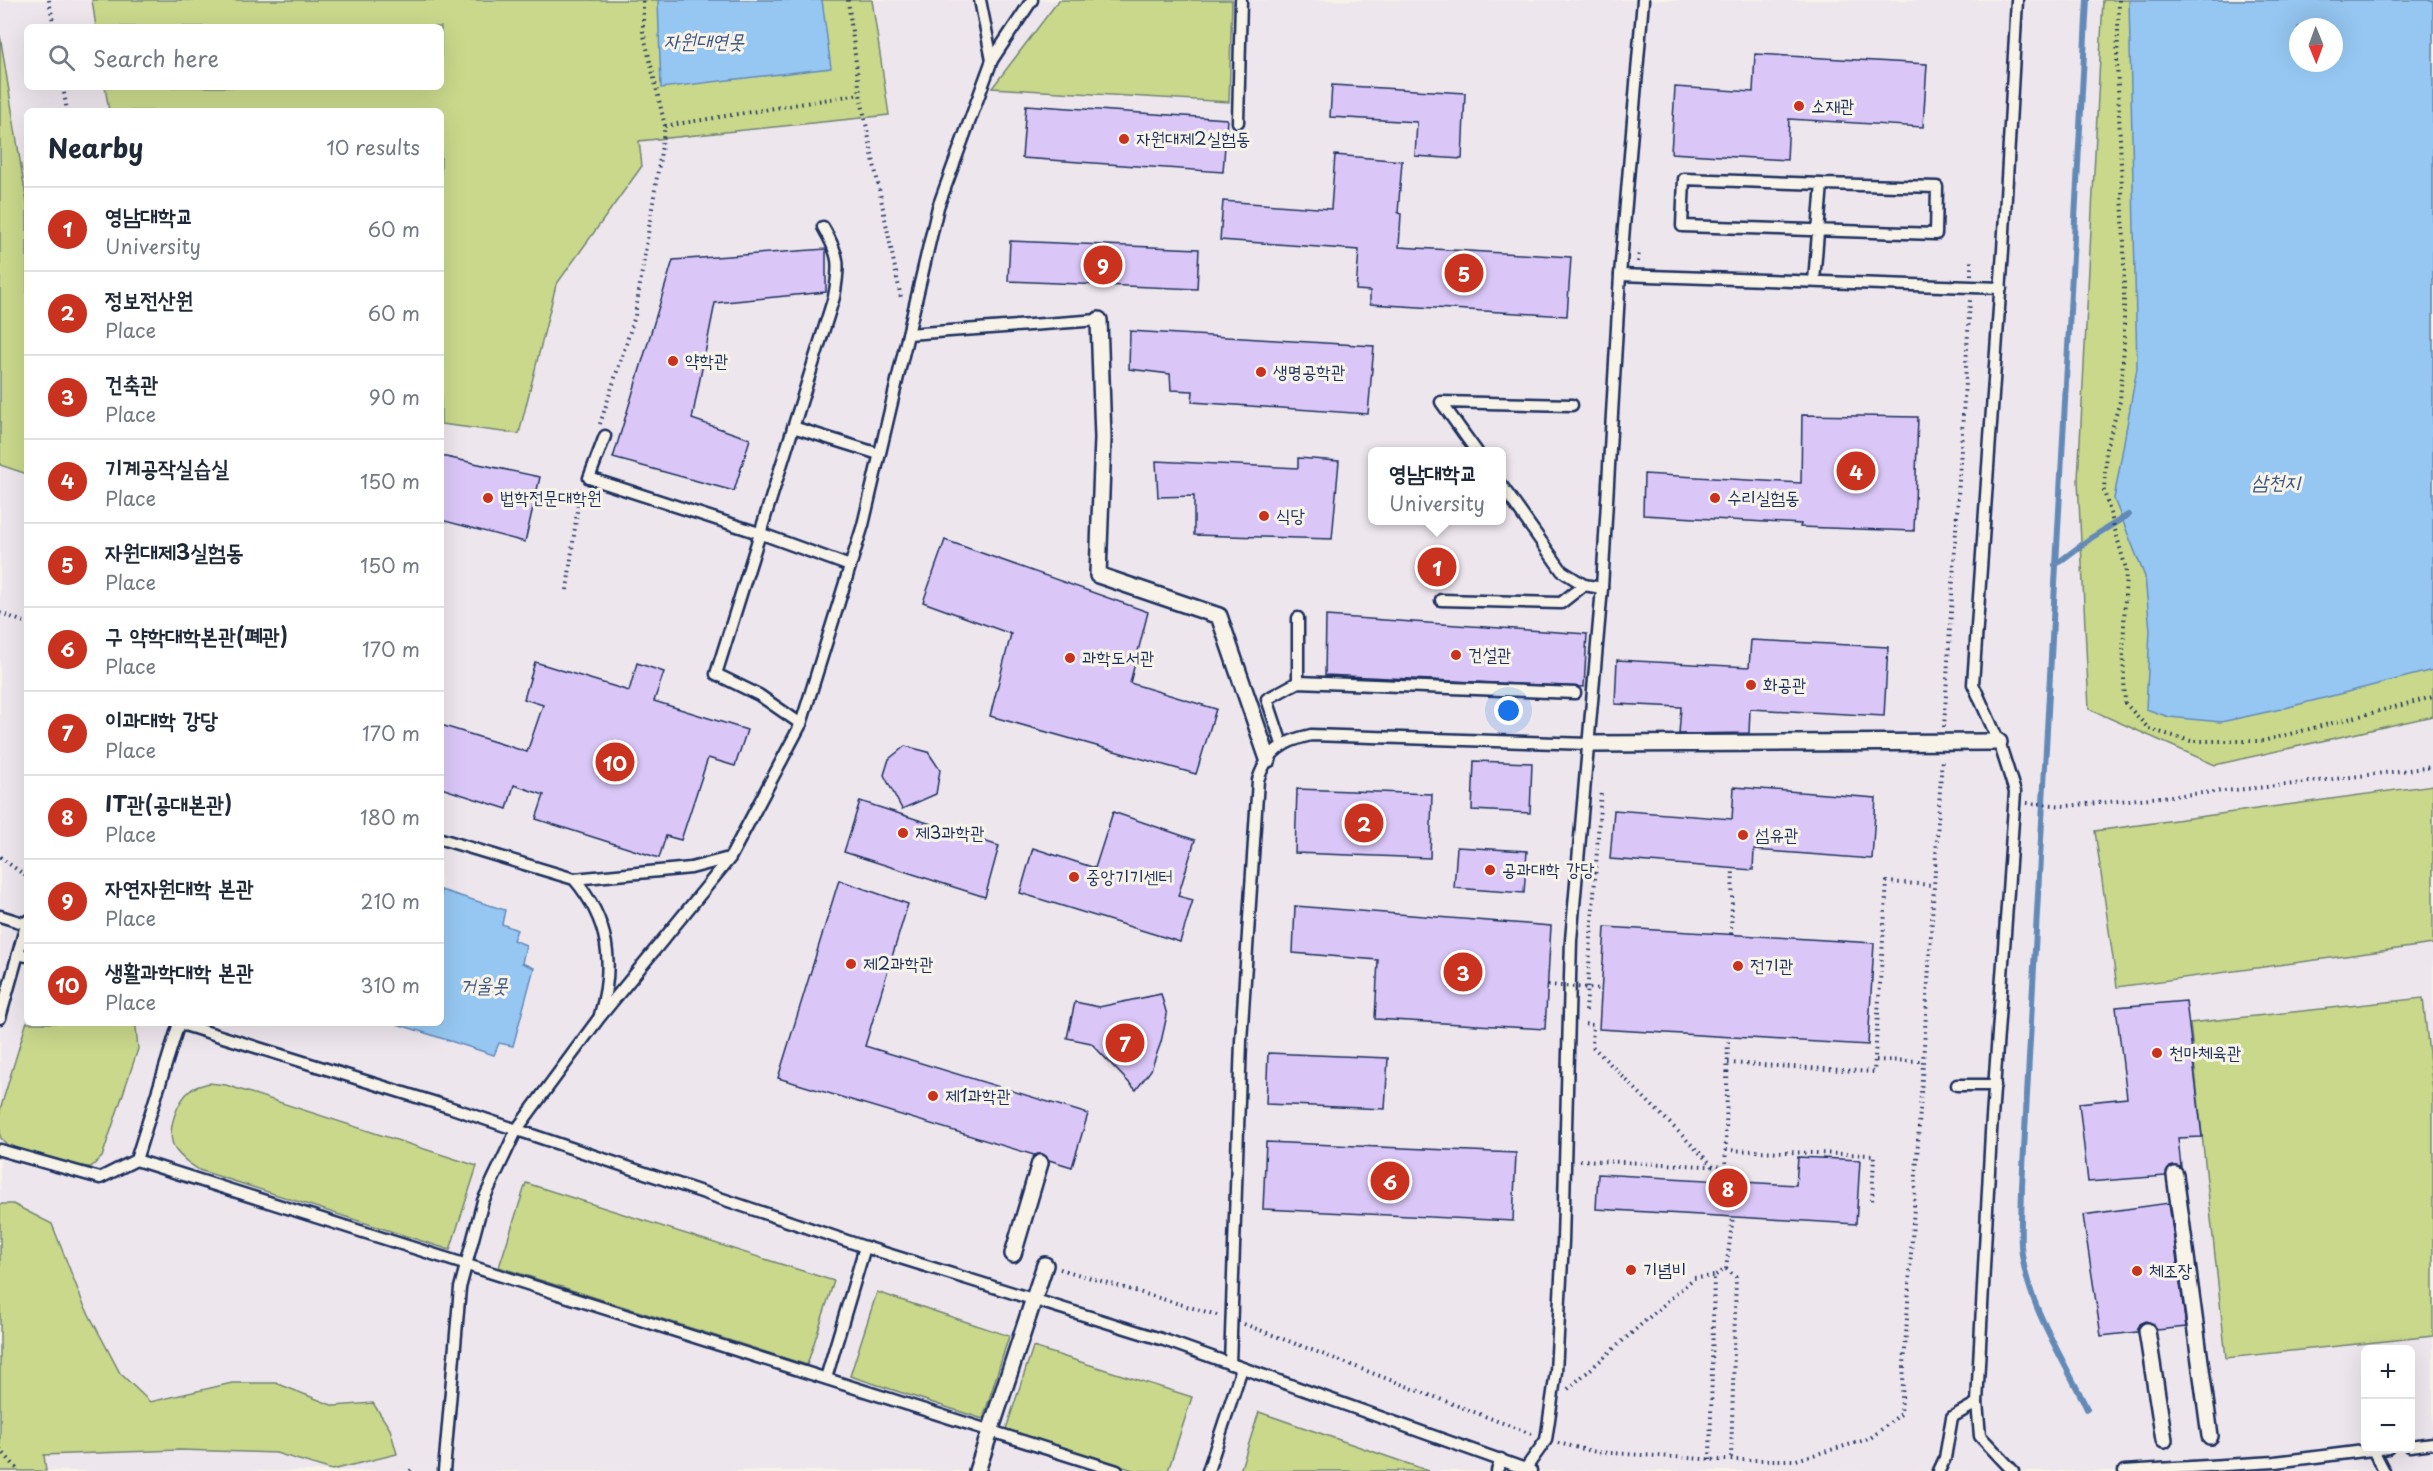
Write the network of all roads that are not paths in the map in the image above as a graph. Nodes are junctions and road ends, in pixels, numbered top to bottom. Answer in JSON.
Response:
{"nodes":[{"id":1,"x":980,"y":0,"type":"edge"},
{"id":2,"x":1032,"y":0,"type":"edge"},
{"id":3,"x":1241,"y":0,"type":"edge"},
{"id":4,"x":1643,"y":0,"type":"edge"},
{"id":5,"x":2017,"y":0,"type":"edge"},
{"id":6,"x":992,"y":60,"type":"junction"},
{"id":7,"x":1238,"y":122,"type":"dead end"},
{"id":8,"x":1822,"y":184,"type":"junction"},
{"id":9,"x":823,"y":227,"type":"dead end"},
{"id":10,"x":1818,"y":232,"type":"junction"},
{"id":11,"x":1620,"y":275,"type":"junction"},
{"id":12,"x":1814,"y":281,"type":"junction"},
{"id":13,"x":2001,"y":288,"type":"junction"},
{"id":14,"x":1100,"y":320,"type":"joint"},
{"id":15,"x":908,"y":334,"type":"junction"},
{"id":16,"x":1572,"y":405,"type":"dead end"},
{"id":17,"x":793,"y":427,"type":"junction"},
{"id":18,"x":602,"y":431,"type":"road end"},
{"id":19,"x":1473,"y":447,"type":"edge"},
{"id":20,"x":879,"y":454,"type":"junction"},
{"id":21,"x":1506,"y":492,"type":"edge"},
{"id":22,"x":762,"y":534,"type":"junction"},
{"id":23,"x":850,"y":566,"type":"junction"},
{"id":24,"x":1584,"y":585,"type":"junction"},
{"id":25,"x":1602,"y":588,"type":"junction"},
{"id":26,"x":1441,"y":600,"type":"dead end"},
{"id":27,"x":1298,"y":618,"type":"dead end"},
{"id":28,"x":1298,"y":682,"type":"junction"},
{"id":29,"x":1575,"y":693,"type":"dead end"},
{"id":30,"x":801,"y":724,"type":"junction"},
{"id":31,"x":1998,"y":742,"type":"junction"},
{"id":32,"x":1282,"y":744,"type":"junction"},
{"id":33,"x":1589,"y":744,"type":"junction"},
{"id":34,"x":1268,"y":759,"type":"junction"},
{"id":35,"x":444,"y":840,"type":"edge"},
{"id":36,"x":730,"y":858,"type":"junction"},
{"id":37,"x":574,"y":879,"type":"junction"},
{"id":38,"x":0,"y":916,"type":"edge"},
{"id":39,"x":24,"y":922,"type":"edge"},
{"id":40,"x":22,"y":955,"type":"edge"},
{"id":41,"x":0,"y":1018,"type":"edge"},
{"id":42,"x":599,"y":1018,"type":"junction"},
{"id":43,"x":178,"y":1026,"type":"edge"},
{"id":44,"x":185,"y":1026,"type":"edge"},
{"id":45,"x":1957,"y":1085,"type":"dead end"},
{"id":46,"x":1995,"y":1085,"type":"junction"},
{"id":47,"x":517,"y":1130,"type":"junction"},
{"id":48,"x":0,"y":1150,"type":"edge"},
{"id":49,"x":136,"y":1160,"type":"junction"},
{"id":50,"x":1040,"y":1163,"type":"dead end"},
{"id":51,"x":2175,"y":1175,"type":"dead end"},
{"id":52,"x":865,"y":1247,"type":"junction"},
{"id":53,"x":1013,"y":1254,"type":"dead end"},
{"id":54,"x":464,"y":1265,"type":"junction"},
{"id":55,"x":1045,"y":1265,"type":"road end"},
{"id":56,"x":1032,"y":1300,"type":"junction"},
{"id":57,"x":2148,"y":1331,"type":"dead end"},
{"id":58,"x":1230,"y":1364,"type":"junction"},
{"id":59,"x":1242,"y":1368,"type":"junction"},
{"id":60,"x":826,"y":1378,"type":"junction"},
{"id":61,"x":1977,"y":1403,"type":"junction"},
{"id":62,"x":988,"y":1431,"type":"junction"},
{"id":63,"x":2210,"y":1436,"type":"dead end"},
{"id":64,"x":2164,"y":1440,"type":"dead end"},
{"id":65,"x":2433,"y":1443,"type":"edge"},
{"id":66,"x":2415,"y":1445,"type":"edge"},
{"id":67,"x":2361,"y":1451,"type":"edge"},
{"id":68,"x":2375,"y":1453,"type":"edge"},
{"id":69,"x":1501,"y":1459,"type":"junction"},
{"id":70,"x":1529,"y":1470,"type":"edge"},
{"id":71,"x":444,"y":1471,"type":"edge"},
{"id":72,"x":977,"y":1471,"type":"edge"},
{"id":73,"x":1117,"y":1471,"type":"edge"},
{"id":74,"x":1208,"y":1471,"type":"edge"},
{"id":75,"x":1497,"y":1471,"type":"edge"},
{"id":76,"x":1939,"y":1471,"type":"edge"},
{"id":77,"x":2013,"y":1471,"type":"edge"},
{"id":78,"x":2124,"y":1471,"type":"edge"},
{"id":79,"x":2384,"y":1471,"type":"edge"}],
"edges":[{"from":1,"to":6,"type":"lane"},
{"from":2,"to":6,"type":"lane"},
{"from":3,"to":7,"type":"lane"},
{"from":4,"to":11,"type":"lane"},
{"from":5,"to":13,"type":"lane"},
{"from":6,"to":15,"type":"lane"},
{"from":8,"to":10,"type":"lane"},
{"from":8,"to":10,"type":"lane"},
{"from":8,"to":10,"type":"lane"},
{"from":9,"to":17,"type":"lane"},
{"from":10,"to":12,"type":"lane"},
{"from":11,"to":12,"type":"lane"},
{"from":11,"to":25,"type":"lane"},
{"from":12,"to":13,"type":"lane"},
{"from":13,"to":31,"type":"lane"},
{"from":14,"to":15,"type":"lane"},
{"from":14,"to":34,"type":"street"},
{"from":15,"to":20,"type":"lane"},
{"from":16,"to":19,"type":"lane"},
{"from":17,"to":20,"type":"lane"},
{"from":17,"to":22,"type":"lane"},
{"from":18,"to":22,"type":"lane"},
{"from":20,"to":23,"type":"lane"},
{"from":21,"to":24,"type":"lane"},
{"from":22,"to":23,"type":"lane"},
{"from":22,"to":30,"type":"lane"},
{"from":23,"to":30,"type":"lane"},
{"from":24,"to":25,"type":"lane"},
{"from":24,"to":26,"type":"lane"},
{"from":25,"to":33,"type":"lane"},
{"from":27,"to":28,"type":"lane"},
{"from":28,"to":29,"type":"lane"},
{"from":28,"to":32,"type":"lane"},
{"from":30,"to":36,"type":"lane"},
{"from":31,"to":33,"type":"street"},
{"from":31,"to":46,"type":"lane"},
{"from":32,"to":33,"type":"lane"},
{"from":32,"to":34,"type":"lane"},
{"from":33,"to":70,"type":"lane"},
{"from":34,"to":58,"type":"lane"},
{"from":35,"to":37,"type":"lane"},
{"from":36,"to":37,"type":"lane"},
{"from":36,"to":42,"type":"lane"},
{"from":37,"to":42,"type":"lane"},
{"from":38,"to":39,"type":"lane"},
{"from":40,"to":41,"type":"lane"},
{"from":42,"to":47,"type":"lane"},
{"from":43,"to":49,"type":"lane"},
{"from":44,"to":47,"type":"lane"},
{"from":45,"to":46,"type":"lane"},
{"from":46,"to":61,"type":"lane"},
{"from":47,"to":52,"type":"lane"},
{"from":47,"to":54,"type":"lane"},
{"from":48,"to":49,"type":"lane"},
{"from":49,"to":54,"type":"lane"},
{"from":50,"to":53,"type":"street"},
{"from":51,"to":63,"type":"street"},
{"from":52,"to":56,"type":"lane"},
{"from":52,"to":60,"type":"lane"},
{"from":54,"to":60,"type":"lane"},
{"from":54,"to":71,"type":"lane"},
{"from":55,"to":56,"type":"street"},
{"from":56,"to":58,"type":"lane"},
{"from":56,"to":62,"type":"street"},
{"from":57,"to":64,"type":"street"},
{"from":58,"to":59,"type":"lane"},
{"from":59,"to":69,"type":"lane"},
{"from":59,"to":74,"type":"lane"},
{"from":60,"to":62,"type":"lane"},
{"from":61,"to":76,"type":"lane"},
{"from":61,"to":77,"type":"lane"},
{"from":62,"to":72,"type":"street"},
{"from":62,"to":73,"type":"lane"},
{"from":65,"to":66,"type":"lane"},
{"from":67,"to":78,"type":"lane"},
{"from":68,"to":79,"type":"lane"},
{"from":69,"to":70,"type":"lane"},
{"from":69,"to":75,"type":"lane"}]}
